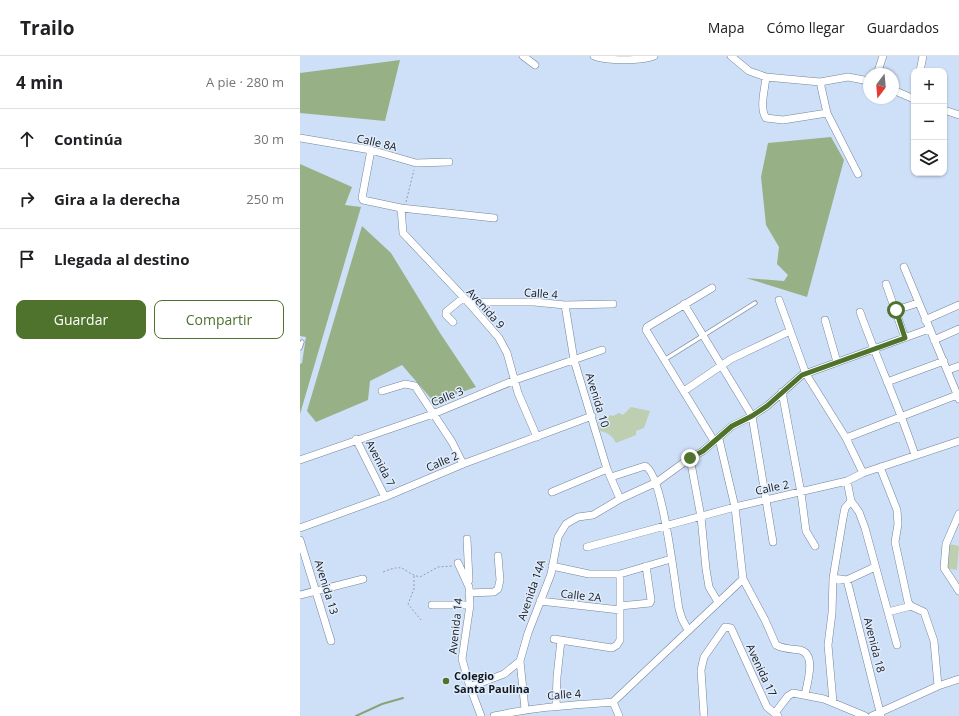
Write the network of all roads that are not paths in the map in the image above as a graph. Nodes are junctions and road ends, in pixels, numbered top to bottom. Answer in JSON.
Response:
{"nodes":[{"id":1,"x":523,"y":56,"type":"edge"},
{"id":2,"x":594,"y":56,"type":"edge"},
{"id":3,"x":654,"y":56,"type":"edge"},
{"id":4,"x":731,"y":56,"type":"edge"},
{"id":5,"x":883,"y":56,"type":"edge"},
{"id":6,"x":923,"y":56,"type":"edge"},
{"id":7,"x":535,"y":65,"type":"dead end"},
{"id":8,"x":879,"y":68,"type":"edge"},
{"id":9,"x":921,"y":68,"type":"edge"},
{"id":10,"x":766,"y":77,"type":"junction"},
{"id":11,"x":863,"y":80,"type":"edge"},
{"id":12,"x":820,"y":82,"type":"junction"},
{"id":13,"x":899,"y":93,"type":"edge"},
{"id":14,"x":911,"y":98,"type":"edge"},
{"id":15,"x":947,"y":111,"type":"edge"},
{"id":16,"x":827,"y":113,"type":"junction"},
{"id":17,"x":959,"y":115,"type":"edge"},
{"id":18,"x":300,"y":138,"type":"edge"},
{"id":19,"x":371,"y":150,"type":"junction"},
{"id":20,"x":449,"y":162,"type":"dead end"},
{"id":21,"x":858,"y":174,"type":"dead end"},
{"id":22,"x":403,"y":208,"type":"junction"},
{"id":23,"x":494,"y":218,"type":"dead end"},
{"id":24,"x":904,"y":268,"type":"dead end"},
{"id":25,"x":886,"y":284,"type":"dead end"},
{"id":26,"x":712,"y":288,"type":"dead end"},
{"id":27,"x":466,"y":300,"type":"junction"},
{"id":28,"x":779,"y":300,"type":"dead end"},
{"id":29,"x":755,"y":303,"type":"dead end"},
{"id":30,"x":918,"y":303,"type":"junction"},
{"id":31,"x":613,"y":304,"type":"dead end"},
{"id":32,"x":684,"y":304,"type":"junction"},
{"id":33,"x":959,"y":305,"type":"edge"},
{"id":34,"x":565,"y":306,"type":"junction"},
{"id":35,"x":896,"y":310,"type":"junction"},
{"id":36,"x":860,"y":312,"type":"dead end"},
{"id":37,"x":825,"y":320,"type":"dead end"},
{"id":38,"x":926,"y":320,"type":"junction"},
{"id":39,"x":453,"y":322,"type":"dead end"},
{"id":40,"x":929,"y":329,"type":"junction"},
{"id":41,"x":959,"y":329,"type":"edge"},
{"id":42,"x":790,"y":331,"type":"junction"},
{"id":43,"x":704,"y":335,"type":"junction"},
{"id":44,"x":905,"y":338,"type":"junction"},
{"id":45,"x":934,"y":340,"type":"junction"},
{"id":46,"x":302,"y":342,"type":"dead end"},
{"id":47,"x":300,"y":348,"type":"edge"},
{"id":48,"x":602,"y":350,"type":"dead end"},
{"id":49,"x":874,"y":350,"type":"junction"},
{"id":50,"x":574,"y":360,"type":"junction"},
{"id":51,"x":663,"y":360,"type":"junction"},
{"id":52,"x":944,"y":361,"type":"junction"},
{"id":53,"x":837,"y":362,"type":"junction"},
{"id":54,"x":722,"y":366,"type":"junction"},
{"id":55,"x":959,"y":366,"type":"edge"},
{"id":56,"x":948,"y":370,"type":"junction"},
{"id":57,"x":806,"y":374,"type":"junction"},
{"id":58,"x":515,"y":380,"type":"junction"},
{"id":59,"x":887,"y":382,"type":"junction"},
{"id":60,"x":382,"y":391,"type":"dead end"},
{"id":61,"x":684,"y":391,"type":"junction"},
{"id":62,"x":782,"y":392,"type":"junction"},
{"id":63,"x":958,"y":397,"type":"edge"},
{"id":64,"x":433,"y":414,"type":"junction"},
{"id":65,"x":592,"y":416,"type":"junction"},
{"id":66,"x":752,"y":416,"type":"junction"},
{"id":67,"x":902,"y":416,"type":"junction"},
{"id":68,"x":537,"y":437,"type":"junction"},
{"id":69,"x":846,"y":438,"type":"junction"},
{"id":70,"x":356,"y":440,"type":"junction"},
{"id":71,"x":716,"y":440,"type":"junction"},
{"id":72,"x":959,"y":441,"type":"edge"},
{"id":73,"x":915,"y":455,"type":"junction"},
{"id":74,"x":690,"y":458,"type":"junction"},
{"id":75,"x":300,"y":460,"type":"edge"},
{"id":76,"x":463,"y":464,"type":"junction"},
{"id":77,"x":880,"y":467,"type":"junction"},
{"id":78,"x":607,"y":469,"type":"junction"},
{"id":79,"x":863,"y":473,"type":"junction"},
{"id":80,"x":611,"y":477,"type":"junction"},
{"id":81,"x":847,"y":481,"type":"junction"},
{"id":82,"x":657,"y":482,"type":"junction"},
{"id":83,"x":552,"y":492,"type":"dead end"},
{"id":84,"x":801,"y":493,"type":"junction"},
{"id":85,"x":385,"y":497,"type":"junction"},
{"id":86,"x":620,"y":499,"type":"junction"},
{"id":87,"x":766,"y":500,"type":"junction"},
{"id":88,"x":850,"y":501,"type":"junction"},
{"id":89,"x":735,"y":507,"type":"junction"},
{"id":90,"x":959,"y":514,"type":"edge"},
{"id":91,"x":701,"y":517,"type":"junction"},
{"id":92,"x":666,"y":525,"type":"junction"},
{"id":93,"x":300,"y":528,"type":"edge"},
{"id":94,"x":468,"y":539,"type":"dead end"},
{"id":95,"x":300,"y":540,"type":"edge"},
{"id":96,"x":773,"y":542,"type":"dead end"},
{"id":97,"x":815,"y":546,"type":"dead end"},
{"id":98,"x":587,"y":547,"type":"dead end"},
{"id":99,"x":498,"y":556,"type":"dead end"},
{"id":100,"x":671,"y":559,"type":"junction"},
{"id":101,"x":460,"y":565,"type":"road end"},
{"id":102,"x":552,"y":566,"type":"junction"},
{"id":103,"x":646,"y":566,"type":"junction"},
{"id":104,"x":875,"y":568,"type":"junction"},
{"id":105,"x":620,"y":574,"type":"junction"},
{"id":106,"x":833,"y":578,"type":"junction"},
{"id":107,"x":362,"y":579,"type":"dead end"},
{"id":108,"x":744,"y":580,"type":"junction"},
{"id":109,"x":847,"y":580,"type":"junction"},
{"id":110,"x":469,"y":590,"type":"junction"},
{"id":111,"x":317,"y":591,"type":"junction"},
{"id":112,"x":959,"y":591,"type":"edge"},
{"id":113,"x":577,"y":594,"type":"dead end"},
{"id":114,"x":300,"y":595,"type":"edge"},
{"id":115,"x":540,"y":602,"type":"junction"},
{"id":116,"x":718,"y":602,"type":"junction"},
{"id":117,"x":432,"y":605,"type":"dead end"},
{"id":118,"x":470,"y":605,"type":"junction"},
{"id":119,"x":575,"y":606,"type":"junction"},
{"id":120,"x":911,"y":606,"type":"junction"},
{"id":121,"x":620,"y":608,"type":"junction"},
{"id":122,"x":888,"y":612,"type":"junction"},
{"id":123,"x":688,"y":630,"type":"junction"},
{"id":124,"x":331,"y":641,"type":"dead end"},
{"id":125,"x":897,"y":645,"type":"dead end"},
{"id":126,"x":520,"y":661,"type":"junction"},
{"id":127,"x":959,"y":679,"type":"edge"},
{"id":128,"x":938,"y":686,"type":"junction"},
{"id":129,"x":470,"y":687,"type":"junction"},
{"id":130,"x":805,"y":695,"type":"junction"},
{"id":131,"x":613,"y":702,"type":"junction"},
{"id":132,"x":833,"y":702,"type":"junction"},
{"id":133,"x":556,"y":705,"type":"junction"},
{"id":134,"x":525,"y":709,"type":"junction"},
{"id":135,"x":777,"y":714,"type":"edge"},
{"id":136,"x":881,"y":714,"type":"edge"},
{"id":137,"x":481,"y":716,"type":"edge"},
{"id":138,"x":494,"y":716,"type":"edge"},
{"id":139,"x":619,"y":716,"type":"edge"},
{"id":140,"x":704,"y":716,"type":"edge"},
{"id":141,"x":865,"y":716,"type":"edge"},
{"id":142,"x":872,"y":716,"type":"edge"}],
"edges":[{"from":1,"to":7,"type":"street"},
{"from":2,"to":3,"type":"street"},
{"from":4,"to":10,"type":"street"},
{"from":5,"to":8,"type":"street"},
{"from":6,"to":9,"type":"street"},
{"from":10,"to":12,"type":"street"},
{"from":10,"to":16,"type":"street"},
{"from":11,"to":12,"type":"street"},
{"from":12,"to":16,"type":"street"},
{"from":13,"to":14,"type":"street"},
{"from":15,"to":17,"type":"street"},
{"from":16,"to":21,"type":"street"},
{"from":18,"to":19,"type":"street","name":"Calle 8A"},
{"from":19,"to":20,"type":"street","name":"Calle 8A"},
{"from":19,"to":22,"type":"street"},
{"from":22,"to":23,"type":"street"},
{"from":22,"to":27,"type":"street","name":"Avenida 9"},
{"from":24,"to":30,"type":"street"},
{"from":25,"to":35,"type":"street"},
{"from":26,"to":32,"type":"street"},
{"from":27,"to":34,"type":"street","name":"Calle 4"},
{"from":27,"to":39,"type":"street"},
{"from":27,"to":58,"type":"street","name":"Avenida 9"},
{"from":28,"to":42,"type":"street"},
{"from":29,"to":43,"type":"lane"},
{"from":30,"to":35,"type":"street"},
{"from":30,"to":38,"type":"street"},
{"from":31,"to":34,"type":"street","name":"Calle 4"},
{"from":32,"to":43,"type":"street"},
{"from":32,"to":51,"type":"street"},
{"from":33,"to":38,"type":"street"},
{"from":34,"to":50,"type":"street","name":"Avenida 10"},
{"from":35,"to":44,"type":"street"},
{"from":36,"to":49,"type":"street"},
{"from":37,"to":53,"type":"street"},
{"from":38,"to":40,"type":"street"},
{"from":40,"to":44,"type":"street","name":"Avenida 14A"},
{"from":40,"to":45,"type":"street"},
{"from":41,"to":45,"type":"street"},
{"from":42,"to":54,"type":"street"},
{"from":42,"to":57,"type":"street"},
{"from":43,"to":51,"type":"lane"},
{"from":43,"to":54,"type":"street"},
{"from":44,"to":49,"type":"street","name":"Avenida 14A"},
{"from":45,"to":52,"type":"street"},
{"from":46,"to":47,"type":"lane"},
{"from":48,"to":50,"type":"street","name":"Calle 3"},
{"from":49,"to":53,"type":"street","name":"Avenida 14A"},
{"from":49,"to":59,"type":"street"},
{"from":50,"to":58,"type":"street","name":"Calle 3"},
{"from":50,"to":65,"type":"street","name":"Avenida 10"},
{"from":51,"to":61,"type":"street"},
{"from":52,"to":56,"type":"street"},
{"from":52,"to":59,"type":"street"},
{"from":53,"to":57,"type":"street","name":"Avenida 14A"},
{"from":54,"to":61,"type":"street"},
{"from":54,"to":66,"type":"street"},
{"from":55,"to":56,"type":"street"},
{"from":56,"to":63,"type":"street"},
{"from":57,"to":62,"type":"street","name":"Avenida 14A"},
{"from":57,"to":69,"type":"street"},
{"from":58,"to":64,"type":"street","name":"Calle 3"},
{"from":58,"to":68,"type":"street","name":"Avenida 9"},
{"from":59,"to":67,"type":"street"},
{"from":60,"to":64,"type":"street"},
{"from":61,"to":71,"type":"street"},
{"from":62,"to":66,"type":"street","name":"Avenida 14A"},
{"from":62,"to":84,"type":"street"},
{"from":63,"to":67,"type":"street"},
{"from":64,"to":70,"type":"street","name":"Calle 3"},
{"from":64,"to":76,"type":"street"},
{"from":65,"to":68,"type":"street","name":"Calle 2"},
{"from":65,"to":78,"type":"street","name":"Avenida 10"},
{"from":66,"to":71,"type":"street","name":"Avenida 14A"},
{"from":66,"to":87,"type":"street"},
{"from":67,"to":69,"type":"street"},
{"from":67,"to":73,"type":"street"},
{"from":68,"to":76,"type":"street","name":"Calle 2"},
{"from":69,"to":79,"type":"street"},
{"from":70,"to":75,"type":"street","name":"Calle 3"},
{"from":70,"to":85,"type":"street","name":"Avenida 7"},
{"from":71,"to":74,"type":"street","name":"Avenida 14A"},
{"from":71,"to":89,"type":"street"},
{"from":72,"to":73,"type":"street","name":"Calle 2"},
{"from":73,"to":77,"type":"street","name":"Calle 2"},
{"from":74,"to":82,"type":"street","name":"Avenida 14A"},
{"from":74,"to":91,"type":"street"},
{"from":76,"to":85,"type":"street","name":"Calle 2"},
{"from":77,"to":79,"type":"street","name":"Calle 2"},
{"from":77,"to":120,"type":"street"},
{"from":78,"to":80,"type":"street","name":"Avenida 10"},
{"from":78,"to":83,"type":"street"},
{"from":79,"to":81,"type":"street","name":"Calle 2"},
{"from":80,"to":82,"type":"street"},
{"from":80,"to":86,"type":"street","name":"Avenida 10"},
{"from":81,"to":84,"type":"street","name":"Calle 2"},
{"from":81,"to":88,"type":"street"},
{"from":82,"to":86,"type":"street","name":"Avenida 14A"},
{"from":82,"to":92,"type":"street"},
{"from":84,"to":87,"type":"street","name":"Calle 2"},
{"from":84,"to":97,"type":"street"},
{"from":85,"to":93,"type":"street","name":"Calle 2"},
{"from":86,"to":102,"type":"street","name":"Avenida 14A"},
{"from":87,"to":89,"type":"street","name":"Calle 2"},
{"from":87,"to":96,"type":"street"},
{"from":88,"to":104,"type":"street"},
{"from":88,"to":106,"type":"street"},
{"from":89,"to":91,"type":"street","name":"Calle 2"},
{"from":89,"to":108,"type":"street"},
{"from":90,"to":112,"type":"street"},
{"from":91,"to":92,"type":"street","name":"Calle 2"},
{"from":91,"to":116,"type":"street"},
{"from":92,"to":98,"type":"street","name":"Calle 2"},
{"from":92,"to":100,"type":"street"},
{"from":94,"to":110,"type":"street"},
{"from":95,"to":111,"type":"street","name":"Avenida 13"},
{"from":99,"to":110,"type":"street"},
{"from":100,"to":103,"type":"street"},
{"from":100,"to":123,"type":"street"},
{"from":101,"to":110,"type":"street","name":"Avenida 14"},
{"from":102,"to":105,"type":"street"},
{"from":102,"to":115,"type":"street","name":"Avenida 14A"},
{"from":103,"to":105,"type":"street"},
{"from":103,"to":121,"type":"street","name":"Calle 2A"},
{"from":104,"to":109,"type":"street"},
{"from":104,"to":122,"type":"street"},
{"from":105,"to":121,"type":"street"},
{"from":106,"to":109,"type":"street"},
{"from":106,"to":132,"type":"street"},
{"from":107,"to":111,"type":"street"},
{"from":108,"to":116,"type":"street"},
{"from":108,"to":130,"type":"street"},
{"from":109,"to":136,"type":"street","name":"Avenida 18"},
{"from":110,"to":118,"type":"street","name":"Avenida 14"},
{"from":111,"to":114,"type":"street"},
{"from":111,"to":124,"type":"street","name":"Avenida 13"},
{"from":113,"to":119,"type":"lane"},
{"from":115,"to":119,"type":"street","name":"Calle 2A"},
{"from":115,"to":126,"type":"street","name":"Avenida 14A"},
{"from":116,"to":123,"type":"street"},
{"from":117,"to":118,"type":"street"},
{"from":118,"to":129,"type":"street","name":"Avenida 14"},
{"from":119,"to":121,"type":"street","name":"Calle 2A"},
{"from":120,"to":122,"type":"street"},
{"from":120,"to":128,"type":"street"},
{"from":121,"to":133,"type":"street"},
{"from":122,"to":125,"type":"street"},
{"from":123,"to":131,"type":"street"},
{"from":126,"to":129,"type":"street"},
{"from":126,"to":134,"type":"street"},
{"from":127,"to":128,"type":"street"},
{"from":128,"to":136,"type":"street"},
{"from":129,"to":137,"type":"street","name":"Avenida 14"},
{"from":130,"to":132,"type":"street"},
{"from":130,"to":135,"type":"street"},
{"from":131,"to":133,"type":"street","name":"Calle 4"},
{"from":131,"to":139,"type":"street"},
{"from":132,"to":141,"type":"street"},
{"from":133,"to":134,"type":"street","name":"Calle 4"},
{"from":134,"to":138,"type":"street","name":"Calle 4"},
{"from":135,"to":140,"type":"street","name":"Avenida 17"},
{"from":136,"to":142,"type":"street"}]}
